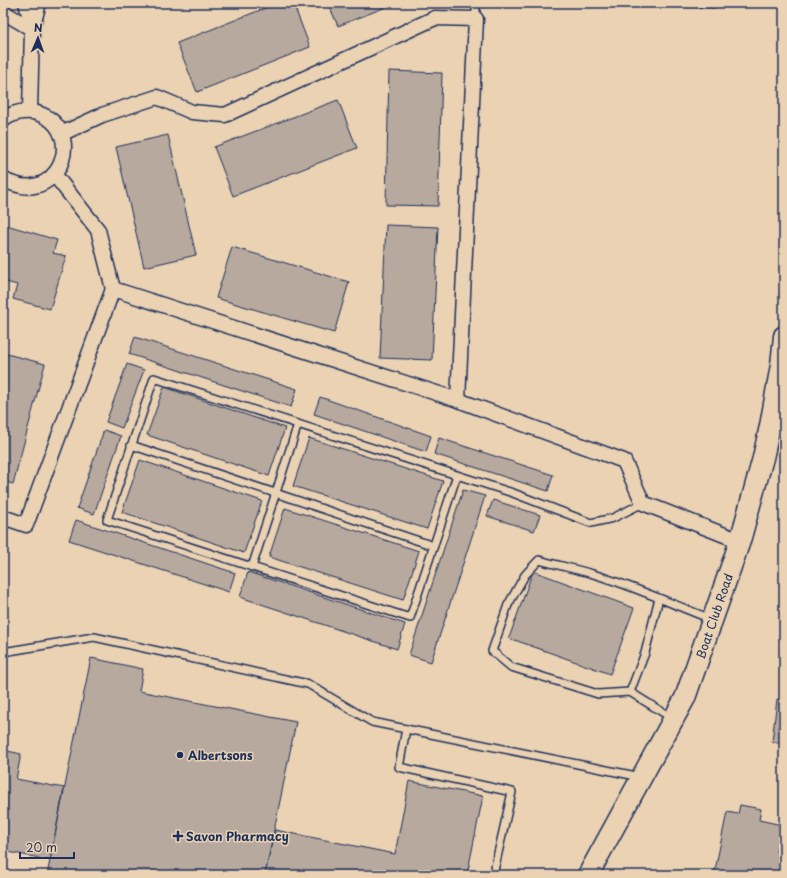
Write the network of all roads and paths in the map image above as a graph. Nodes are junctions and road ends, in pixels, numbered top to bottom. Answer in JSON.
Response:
{"nodes":[{"id":1,"x":26,"y":3,"type":"edge"},
{"id":2,"x":39,"y":3,"type":"edge"},
{"id":3,"x":476,"y":3,"type":"edge"},
{"id":4,"x":3,"y":12,"type":"edge"},
{"id":5,"x":476,"y":19,"type":"junction"},
{"id":6,"x":32,"y":29,"type":"junction"},
{"id":7,"x":30,"y":111,"type":"junction"},
{"id":8,"x":3,"y":120,"type":"edge"},
{"id":9,"x":61,"y":134,"type":"junction"},
{"id":10,"x":54,"y":174,"type":"junction"},
{"id":11,"x":3,"y":179,"type":"edge"},
{"id":12,"x":113,"y":288,"type":"junction"},
{"id":13,"x":784,"y":336,"type":"edge"},
{"id":14,"x":458,"y":400,"type":"junction"},
{"id":15,"x":298,"y":424,"type":"junction"},
{"id":16,"x":132,"y":445,"type":"junction"},
{"id":17,"x":457,"y":475,"type":"junction"},
{"id":18,"x":276,"y":493,"type":"junction"},
{"id":19,"x":643,"y":502,"type":"junction"},
{"id":20,"x":3,"y":517,"type":"edge"},
{"id":21,"x":740,"y":541,"type":"junction"},
{"id":22,"x":434,"y":546,"type":"junction"},
{"id":23,"x":252,"y":567,"type":"junction"},
{"id":24,"x":660,"y":598,"type":"junction"},
{"id":25,"x":713,"y":620,"type":"junction"},
{"id":26,"x":3,"y":652,"type":"edge"},
{"id":27,"x":630,"y":692,"type":"junction"},
{"id":28,"x":673,"y":719,"type":"junction"},
{"id":29,"x":406,"y":729,"type":"junction"},
{"id":30,"x":642,"y":777,"type":"junction"},
{"id":31,"x":784,"y":867,"type":"edge"},
{"id":32,"x":784,"y":871,"type":"edge"},
{"id":33,"x":493,"y":875,"type":"edge"},
{"id":34,"x":588,"y":875,"type":"edge"}],
"edges":[{"from":1,"to":6,"type":"street"},
{"from":2,"to":6,"type":"street"},
{"from":3,"to":5,"type":"lane"},
{"from":4,"to":6,"type":"street"},
{"from":5,"to":9,"type":"street"},
{"from":5,"to":14,"type":"street"},
{"from":6,"to":7,"type":"street"},
{"from":7,"to":8,"type":"street"},
{"from":7,"to":9,"type":"street"},
{"from":9,"to":10,"type":"street"},
{"from":10,"to":11,"type":"street"},
{"from":10,"to":12,"type":"street"},
{"from":12,"to":14,"type":"street"},
{"from":12,"to":20,"type":"street"},
{"from":13,"to":21,"type":"main road","name":"Boat Club Road"},
{"from":14,"to":19,"type":"street"},
{"from":15,"to":16,"type":"lane"},
{"from":15,"to":17,"type":"lane"},
{"from":15,"to":18,"type":"lane"},
{"from":16,"to":18,"type":"lane"},
{"from":16,"to":23,"type":"lane"},
{"from":17,"to":19,"type":"lane"},
{"from":17,"to":22,"type":"lane"},
{"from":18,"to":22,"type":"lane"},
{"from":18,"to":23,"type":"lane"},
{"from":19,"to":21,"type":"street"},
{"from":21,"to":25,"type":"main road","name":"Boat Club Road"},
{"from":22,"to":23,"type":"lane"},
{"from":24,"to":25,"type":"lane"},
{"from":24,"to":27,"type":"lane"},
{"from":24,"to":27,"type":"lane"},
{"from":25,"to":28,"type":"main road","name":"Boat Club Road"},
{"from":26,"to":29,"type":"lane"},
{"from":27,"to":28,"type":"lane"},
{"from":28,"to":30,"type":"main road","name":"Boat Club Road"},
{"from":29,"to":30,"type":"lane"},
{"from":29,"to":33,"type":"lane"},
{"from":30,"to":34,"type":"main road","name":"Boat Club Road"},
{"from":31,"to":32,"type":"lane"}]}
